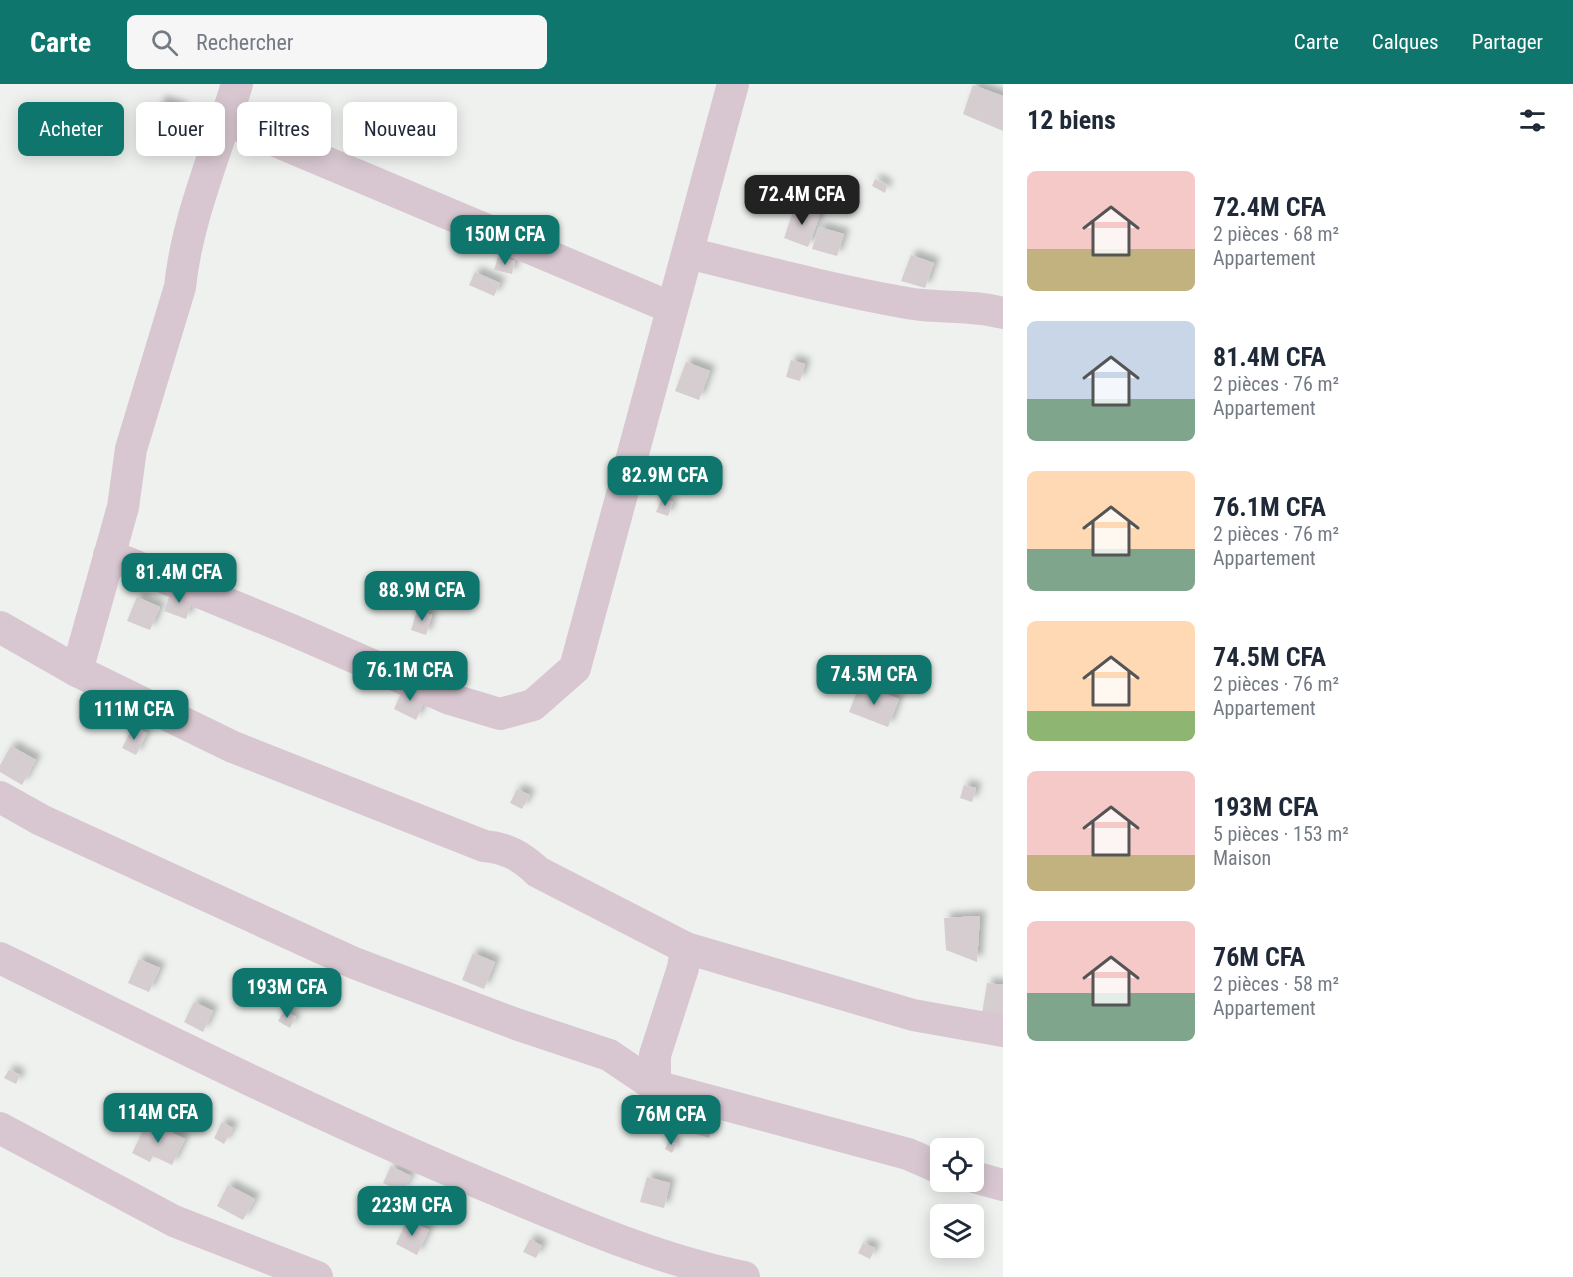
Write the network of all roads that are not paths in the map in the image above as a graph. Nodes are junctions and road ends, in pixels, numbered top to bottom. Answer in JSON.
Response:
{"nodes":[{"id":1,"x":734,"y":84,"type":"edge"},
{"id":2,"x":233,"y":85,"type":"edge"},
{"id":3,"x":226,"y":120,"type":"junction"},
{"id":4,"x":688,"y":253,"type":"junction"},
{"id":5,"x":672,"y":308,"type":"junction"},
{"id":6,"x":1003,"y":313,"type":"edge"},
{"id":7,"x":109,"y":555,"type":"junction"},
{"id":8,"x":0,"y":627,"type":"edge"},
{"id":9,"x":77,"y":671,"type":"junction"},
{"id":10,"x":0,"y":797,"type":"edge"},
{"id":11,"x":686,"y":948,"type":"junction"},
{"id":12,"x":0,"y":958,"type":"edge"},
{"id":13,"x":1003,"y":1031,"type":"edge"},
{"id":14,"x":655,"y":1086,"type":"junction"},
{"id":15,"x":0,"y":1128,"type":"edge"},
{"id":16,"x":930,"y":1164,"type":"edge"},
{"id":17,"x":984,"y":1180,"type":"edge"},
{"id":18,"x":1003,"y":1185,"type":"edge"},
{"id":19,"x":698,"y":1273,"type":"edge"},
{"id":20,"x":317,"y":1277,"type":"edge"},
{"id":21,"x":744,"y":1277,"type":"edge"}],
"edges":[{"from":1,"to":4,"type":"street"},
{"from":2,"to":3,"type":"street"},
{"from":3,"to":5,"type":"street"},
{"from":3,"to":7,"type":"street"},
{"from":4,"to":5,"type":"street"},
{"from":4,"to":6,"type":"street"},
{"from":5,"to":7,"type":"street"},
{"from":7,"to":9,"type":"street"},
{"from":8,"to":9,"type":"street"},
{"from":9,"to":11,"type":"street"},
{"from":10,"to":14,"type":"street"},
{"from":11,"to":13,"type":"street"},
{"from":11,"to":14,"type":"street"},
{"from":12,"to":19,"type":"street"},
{"from":14,"to":16,"type":"street"},
{"from":15,"to":20,"type":"street"},
{"from":17,"to":18,"type":"street"},
{"from":19,"to":21,"type":"street"}]}
